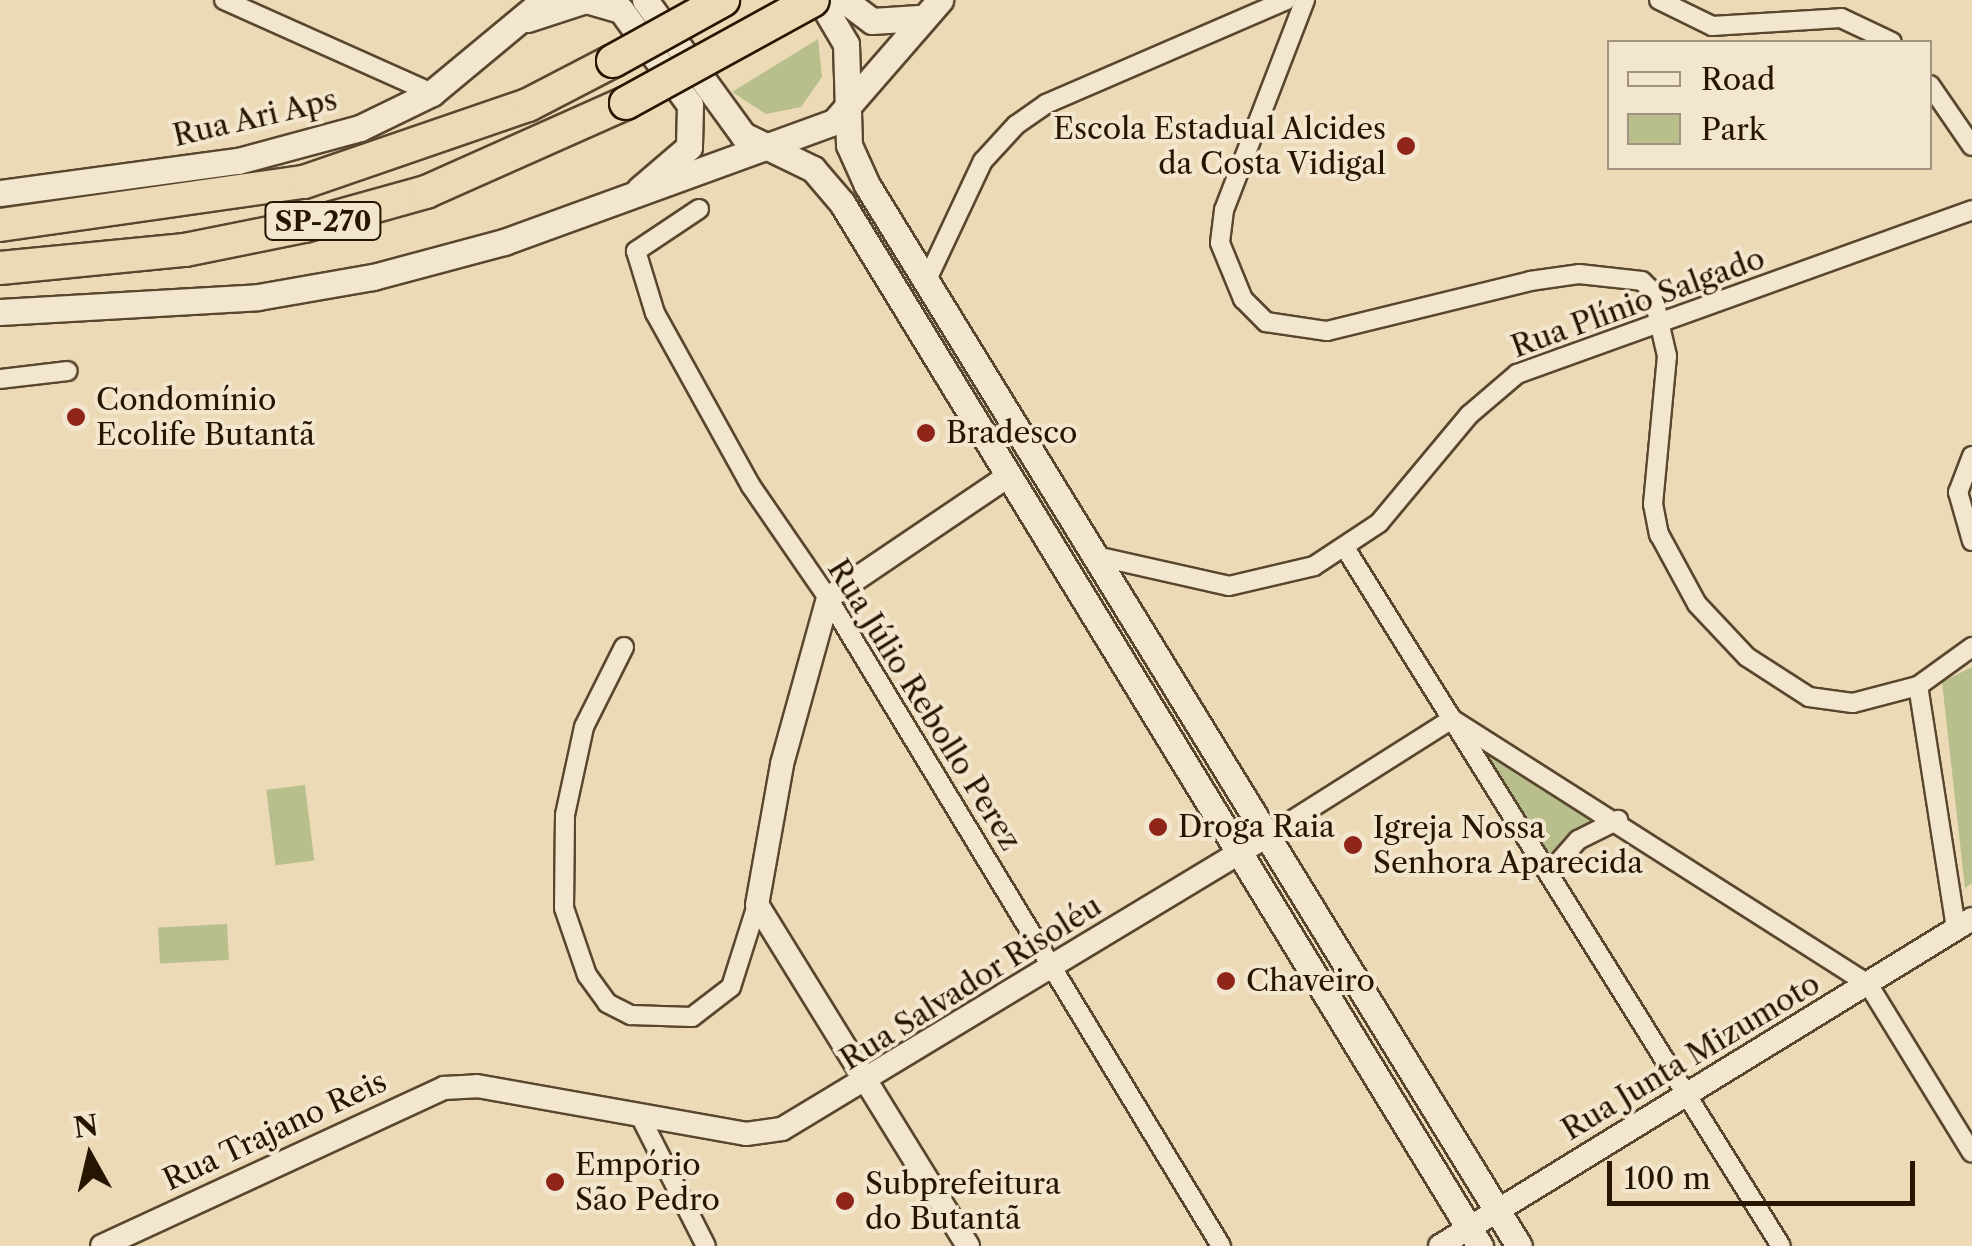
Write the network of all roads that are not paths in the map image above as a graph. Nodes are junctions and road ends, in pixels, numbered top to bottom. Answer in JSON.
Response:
{"nodes":[{"id":1,"x":224,"y":0,"type":"edge"},
{"id":2,"x":544,"y":0,"type":"edge"},
{"id":3,"x":646,"y":0,"type":"edge"},
{"id":4,"x":723,"y":0,"type":"edge"},
{"id":5,"x":816,"y":0,"type":"edge"},
{"id":6,"x":844,"y":0,"type":"edge"},
{"id":7,"x":940,"y":0,"type":"edge"},
{"id":8,"x":1286,"y":0,"type":"edge"},
{"id":9,"x":1305,"y":0,"type":"edge"},
{"id":10,"x":1658,"y":0,"type":"edge"},
{"id":11,"x":919,"y":18,"type":"junction"},
{"id":12,"x":523,"y":20,"type":"junction"},
{"id":13,"x":1888,"y":40,"type":"edge"},
{"id":14,"x":1932,"y":88,"type":"edge"},
{"id":15,"x":432,"y":93,"type":"junction"},
{"id":16,"x":849,"y":107,"type":"junction"},
{"id":17,"x":1972,"y":146,"type":"edge"},
{"id":18,"x":774,"y":148,"type":"junction"},
{"id":19,"x":0,"y":193,"type":"edge"},
{"id":20,"x":628,"y":199,"type":"junction"},
{"id":21,"x":698,"y":209,"type":"dead end"},
{"id":22,"x":1972,"y":210,"type":"edge"},
{"id":23,"x":0,"y":225,"type":"edge"},
{"id":24,"x":0,"y":268,"type":"edge"},
{"id":25,"x":925,"y":284,"type":"junction"},
{"id":26,"x":0,"y":312,"type":"edge"},
{"id":27,"x":1660,"y":321,"type":"junction"},
{"id":28,"x":68,"y":371,"type":"dead end"},
{"id":29,"x":0,"y":379,"type":"edge"},
{"id":30,"x":1972,"y":456,"type":"edge"},
{"id":31,"x":1006,"y":478,"type":"junction"},
{"id":32,"x":1972,"y":541,"type":"edge"},
{"id":33,"x":1347,"y":551,"type":"junction"},
{"id":34,"x":1096,"y":556,"type":"junction"},
{"id":35,"x":828,"y":598,"type":"junction"},
{"id":36,"x":624,"y":647,"type":"dead end"},
{"id":37,"x":1972,"y":647,"type":"edge"},
{"id":38,"x":1918,"y":686,"type":"junction"},
{"id":39,"x":1452,"y":719,"type":"junction"},
{"id":40,"x":1618,"y":820,"type":"junction"},
{"id":41,"x":1267,"y":836,"type":"junction"},
{"id":42,"x":1238,"y":854,"type":"junction"},
{"id":43,"x":1550,"y":872,"type":"junction"},
{"id":44,"x":757,"y":904,"type":"junction"},
{"id":45,"x":1964,"y":923,"type":"edge"},
{"id":46,"x":1052,"y":968,"type":"junction"},
{"id":47,"x":1868,"y":984,"type":"junction"},
{"id":48,"x":868,"y":1083,"type":"junction"},
{"id":49,"x":477,"y":1086,"type":"joint"},
{"id":50,"x":1686,"y":1095,"type":"junction"},
{"id":51,"x":642,"y":1120,"type":"junction"},
{"id":52,"x":1972,"y":1153,"type":"edge"},
{"id":53,"x":1497,"y":1210,"type":"junction"},
{"id":54,"x":1475,"y":1237,"type":"edge"},
{"id":55,"x":102,"y":1246,"type":"edge"},
{"id":56,"x":706,"y":1246,"type":"edge"},
{"id":57,"x":968,"y":1246,"type":"edge"},
{"id":58,"x":1221,"y":1246,"type":"edge"},
{"id":59,"x":1440,"y":1246,"type":"edge"},
{"id":60,"x":1519,"y":1246,"type":"edge"},
{"id":61,"x":1782,"y":1246,"type":"edge"}],
"edges":[{"from":1,"to":15,"type":"street"},
{"from":2,"to":12,"type":"main road","name":"Rua Ari Aps"},
{"from":3,"to":18,"type":"main road"},
{"from":4,"to":23,"type":"highway","number":"SP-270","bridge":true},
{"from":5,"to":16,"type":"main road"},
{"from":5,"to":24,"type":"highway","number":"SP-270","bridge":true},
{"from":6,"to":11,"type":"main road"},
{"from":7,"to":11,"type":"main road"},
{"from":8,"to":25,"type":"street"},
{"from":9,"to":27,"type":"street"},
{"from":10,"to":13,"type":"street"},
{"from":11,"to":16,"type":"main road"},
{"from":12,"to":15,"type":"main road","name":"Rua Ari Aps"},
{"from":12,"to":20,"type":"main road"},
{"from":14,"to":17,"type":"street"},
{"from":15,"to":19,"type":"main road","name":"Rua Ari Aps"},
{"from":16,"to":18,"type":"main road"},
{"from":16,"to":25,"type":"main road"},
{"from":18,"to":20,"type":"main road"},
{"from":18,"to":31,"type":"main road"},
{"from":20,"to":26,"type":"main road"},
{"from":21,"to":35,"type":"street","name":"Rua Júlio Rebollo Perez"},
{"from":22,"to":27,"type":"street","name":"Rua Plínio Salgado"},
{"from":25,"to":34,"type":"main road"},
{"from":27,"to":33,"type":"street","name":"Rua Plínio Salgado"},
{"from":27,"to":38,"type":"street"},
{"from":28,"to":29,"type":"street"},
{"from":30,"to":32,"type":"street"},
{"from":31,"to":35,"type":"street"},
{"from":31,"to":42,"type":"main road"},
{"from":33,"to":34,"type":"street","name":"Rua Plínio Salgado"},
{"from":33,"to":39,"type":"street"},
{"from":34,"to":41,"type":"main road"},
{"from":35,"to":44,"type":"street"},
{"from":35,"to":46,"type":"street","name":"Rua Júlio Rebollo Perez"},
{"from":36,"to":44,"type":"street"},
{"from":37,"to":38,"type":"street"},
{"from":38,"to":45,"type":"street"},
{"from":39,"to":40,"type":"street"},
{"from":39,"to":41,"type":"street","name":"Rua Salvador Risoléu"},
{"from":39,"to":43,"type":"street"},
{"from":40,"to":43,"type":"street"},
{"from":40,"to":47,"type":"street"},
{"from":41,"to":42,"type":"street","name":"Rua Salvador Risoléu"},
{"from":41,"to":53,"type":"main road"},
{"from":42,"to":46,"type":"street","name":"Rua Salvador Risoléu"},
{"from":42,"to":54,"type":"main road"},
{"from":43,"to":50,"type":"street"},
{"from":44,"to":48,"type":"street"},
{"from":45,"to":47,"type":"street","name":"Rua Junta Mizumoto"},
{"from":46,"to":48,"type":"street","name":"Rua Salvador Risoléu"},
{"from":46,"to":58,"type":"street","name":"Rua Júlio Rebollo Perez"},
{"from":47,"to":50,"type":"street","name":"Rua Junta Mizumoto"},
{"from":47,"to":52,"type":"street"},
{"from":48,"to":51,"type":"street","name":"Rua Salvador Risoléu"},
{"from":48,"to":57,"type":"street"},
{"from":49,"to":51,"type":"street","name":"Rua Salvador Risoléu"},
{"from":49,"to":55,"type":"street","name":"Rua Trajano Reis"},
{"from":50,"to":53,"type":"street","name":"Rua Junta Mizumoto"},
{"from":50,"to":61,"type":"street"},
{"from":51,"to":56,"type":"street"},
{"from":53,"to":54,"type":"street","name":"Rua Junta Mizumoto"},
{"from":53,"to":60,"type":"main road"},
{"from":54,"to":59,"type":"street","name":"Rua Junta Mizumoto"}]}
